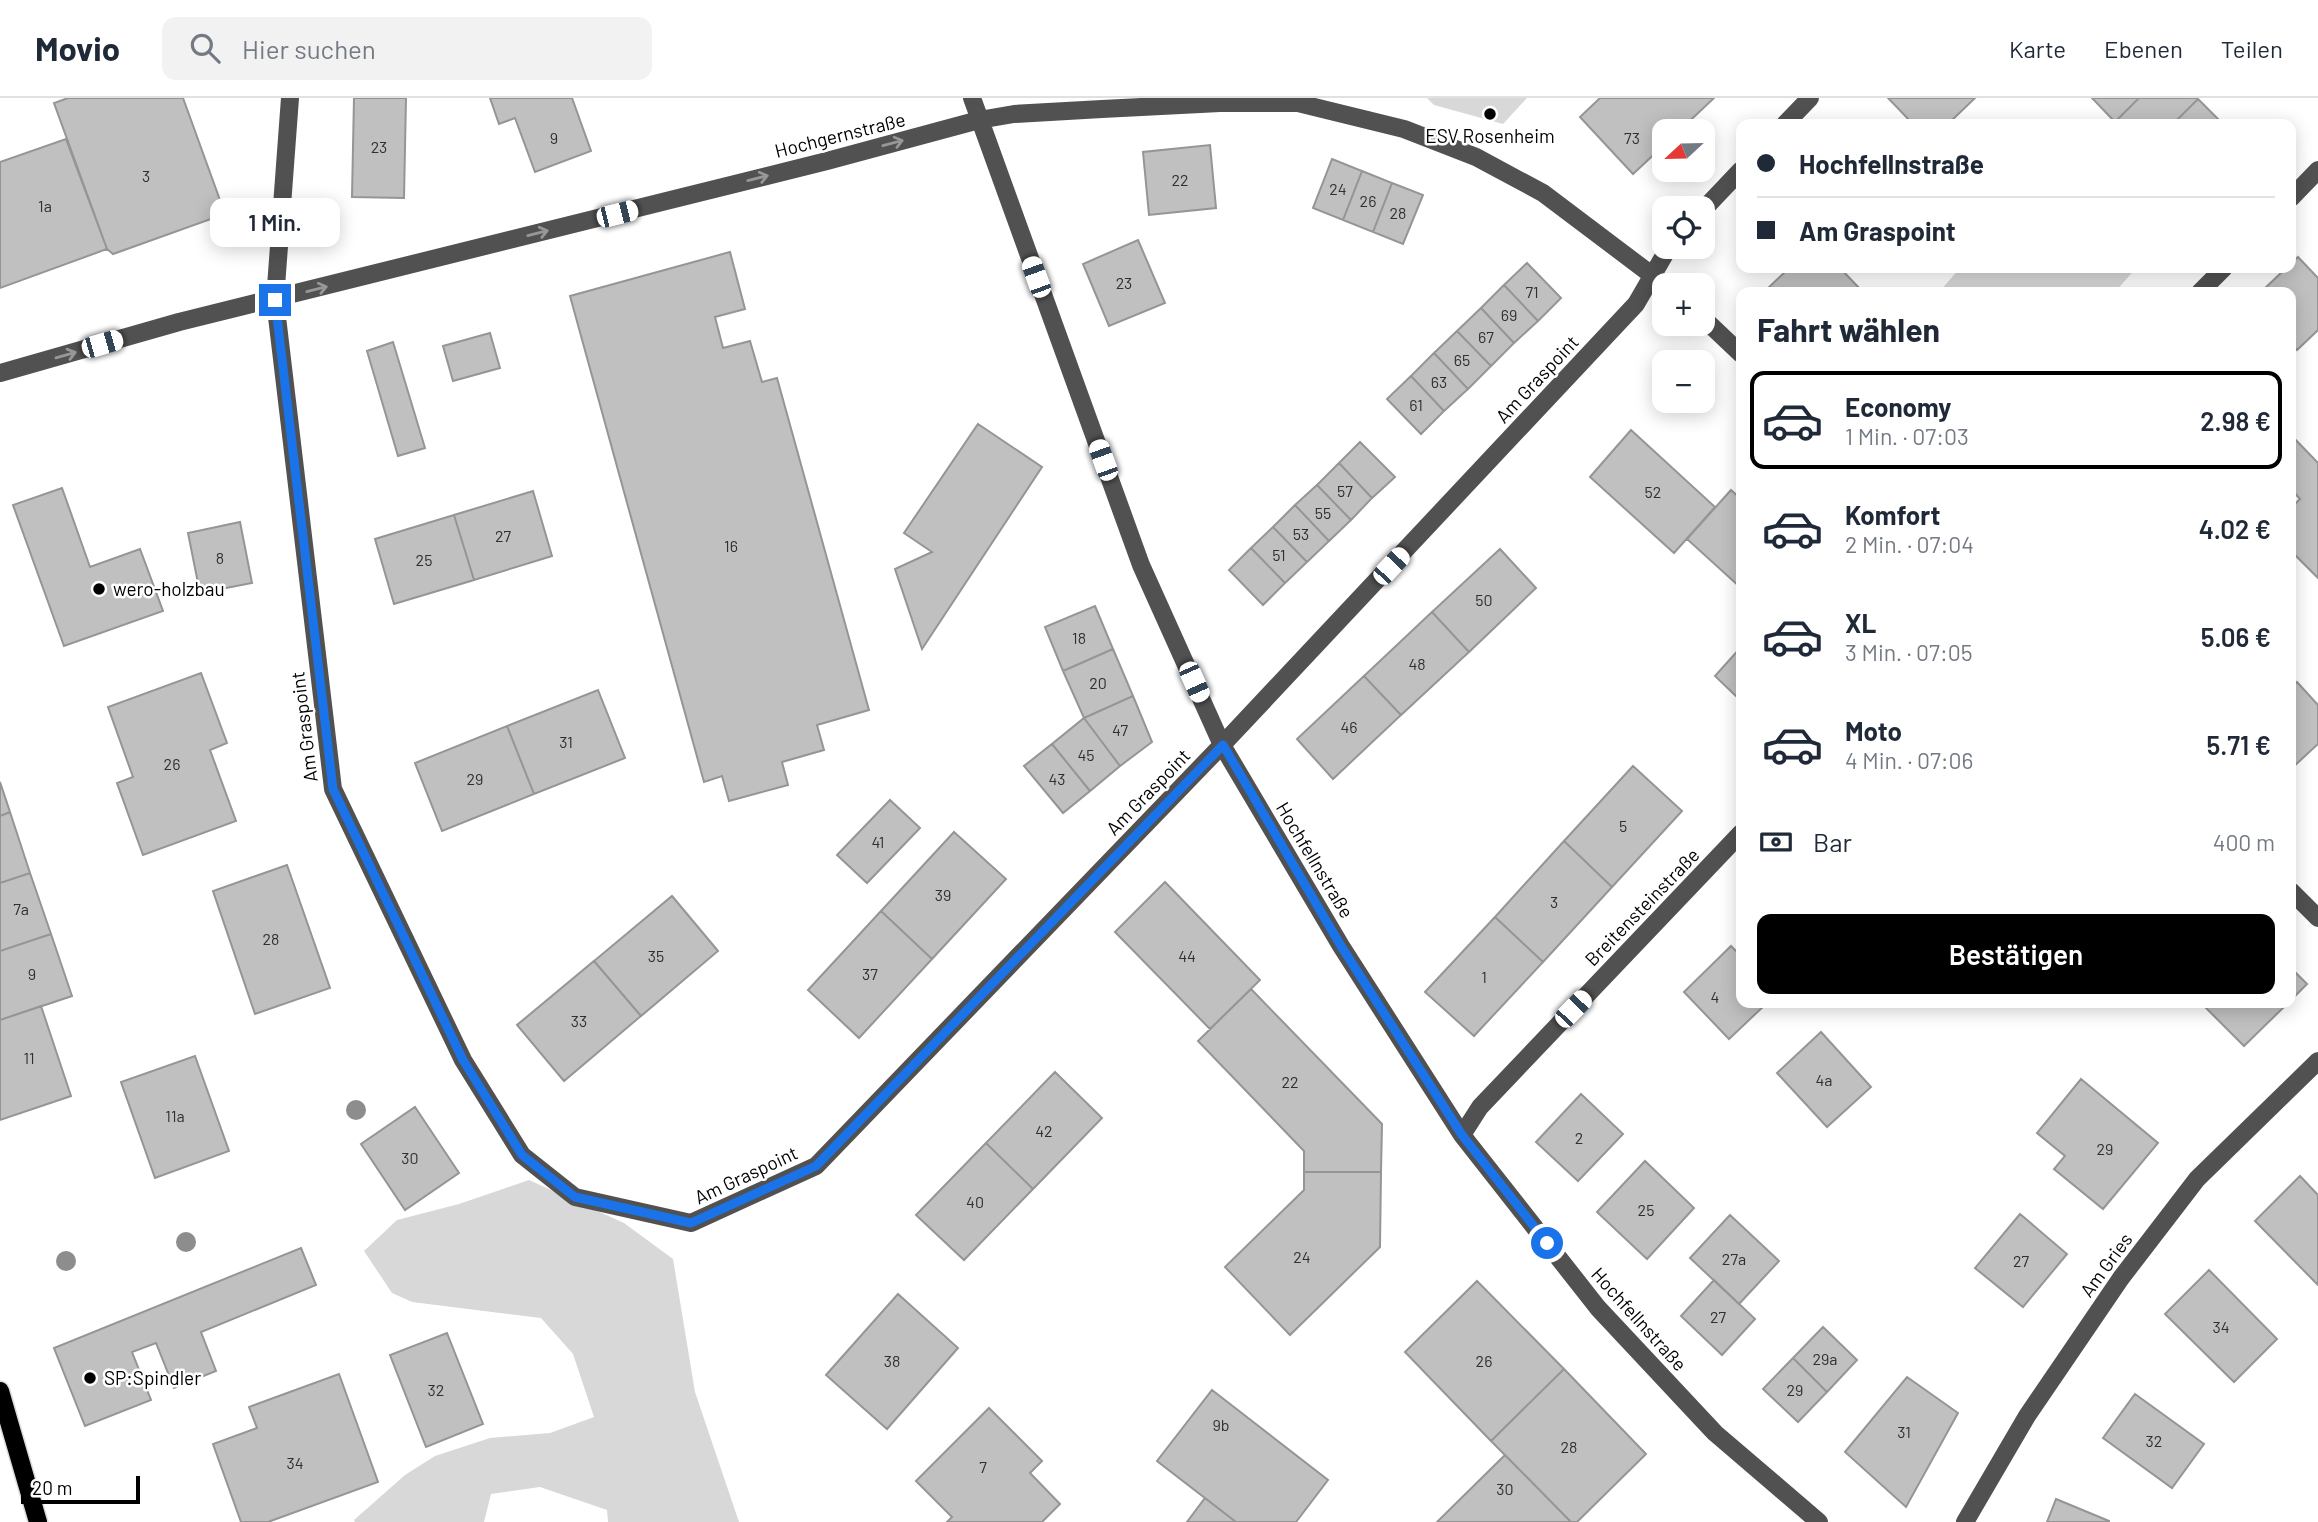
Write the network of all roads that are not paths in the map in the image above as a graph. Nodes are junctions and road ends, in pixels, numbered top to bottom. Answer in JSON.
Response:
{"nodes":[{"id":1,"x":290,"y":98,"type":"edge"},
{"id":2,"x":972,"y":98,"type":"edge"},
{"id":3,"x":1810,"y":98,"type":"edge"},
{"id":4,"x":1790,"y":119,"type":"edge"},
{"id":5,"x":979,"y":120,"type":"junction"},
{"id":6,"x":2318,"y":170,"type":"edge"},
{"id":7,"x":1736,"y":175,"type":"edge"},
{"id":8,"x":2296,"y":193,"type":"edge"},
{"id":9,"x":1715,"y":197,"type":"edge"},
{"id":10,"x":2219,"y":273,"type":"edge"},
{"id":11,"x":1652,"y":275,"type":"edge"},
{"id":12,"x":1652,"y":287,"type":"edge"},
{"id":13,"x":2205,"y":287,"type":"edge"},
{"id":14,"x":275,"y":300,"type":"junction"},
{"id":15,"x":1715,"y":329,"type":"edge"},
{"id":16,"x":1736,"y":349,"type":"edge"},
{"id":17,"x":0,"y":373,"type":"edge"},
{"id":18,"x":1223,"y":745,"type":"junction"},
{"id":19,"x":1736,"y":838,"type":"edge"},
{"id":20,"x":2296,"y":896,"type":"edge"},
{"id":21,"x":2318,"y":918,"type":"edge"},
{"id":22,"x":2318,"y":1061,"type":"edge"},
{"id":23,"x":1462,"y":1135,"type":"junction"},
{"id":24,"x":0,"y":1391,"type":"edge"},
{"id":25,"x":38,"y":1522,"type":"edge"},
{"id":26,"x":1819,"y":1522,"type":"edge"},
{"id":27,"x":1965,"y":1522,"type":"edge"}],
"edges":[{"from":1,"to":14,"type":"street","name":"Am Graspoint"},
{"from":2,"to":5,"type":"street","name":"Hochfellnstraße"},
{"from":3,"to":4,"type":"street"},
{"from":5,"to":11,"type":"street","name":"Hochgernstraße"},
{"from":14,"to":5,"type":"street","name":"Hochgernstraße","one_way":true},
{"from":5,"to":18,"type":"street","name":"Hochfellnstraße"},
{"from":6,"to":8,"type":"street"},
{"from":7,"to":9,"type":"street"},
{"from":10,"to":13,"type":"street"},
{"from":12,"to":18,"type":"street","name":"Am Graspoint"},
{"from":17,"to":14,"type":"street","name":"Hochgernstraße","one_way":true},
{"from":14,"to":18,"type":"street","name":"Am Graspoint"},
{"from":15,"to":16,"type":"street"},
{"from":18,"to":23,"type":"street","name":"Hochfellnstraße"},
{"from":19,"to":23,"type":"street","name":"Breitensteinstraße"},
{"from":20,"to":21,"type":"street"},
{"from":22,"to":27,"type":"street","name":"Am Gries"},
{"from":23,"to":26,"type":"street","name":"Hochfellnstraße"},
{"from":24,"to":25,"type":"main road"}]}
